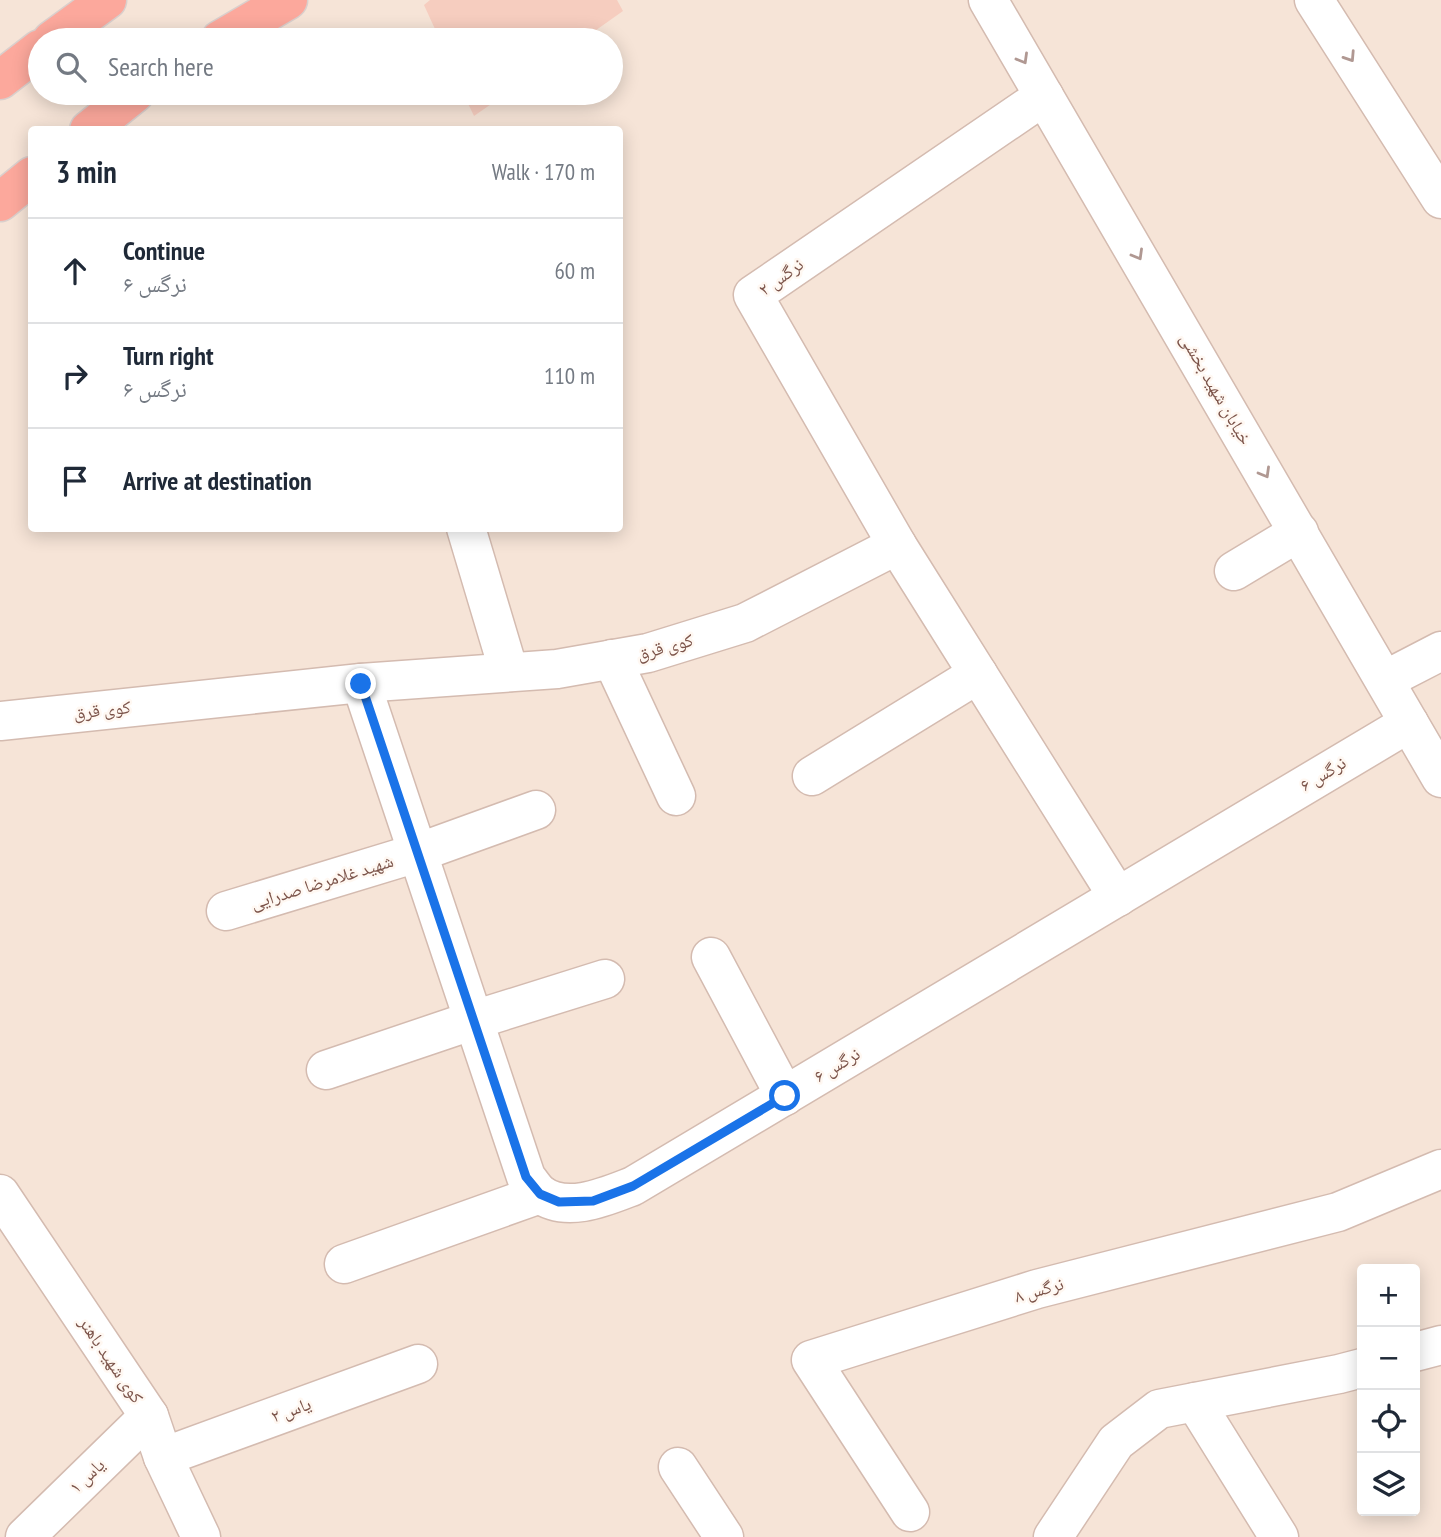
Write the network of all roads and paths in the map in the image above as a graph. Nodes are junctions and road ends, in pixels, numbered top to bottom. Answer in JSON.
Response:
{"nodes":[{"id":1,"x":107,"y":0,"type":"edge"},
{"id":2,"x":288,"y":0,"type":"edge"},
{"id":3,"x":988,"y":0,"type":"edge"},
{"id":4,"x":1314,"y":0,"type":"edge"},
{"id":5,"x":68,"y":28,"type":"edge"},
{"id":6,"x":240,"y":28,"type":"edge"},
{"id":7,"x":28,"y":57,"type":"edge"},
{"id":8,"x":2,"y":74,"type":"edge"},
{"id":9,"x":1044,"y":96,"type":"junction"},
{"id":10,"x":120,"y":105,"type":"edge"},
{"id":11,"x":94,"y":126,"type":"edge"},
{"id":12,"x":28,"y":179,"type":"edge"},
{"id":13,"x":1441,"y":199,"type":"edge"},
{"id":14,"x":0,"y":202,"type":"edge"},
{"id":15,"x":467,"y":532,"type":"edge"},
{"id":16,"x":1299,"y":532,"type":"junction"},
{"id":17,"x":897,"y":545,"type":"junction"},
{"id":18,"x":1234,"y":571,"type":"dead end"},
{"id":19,"x":1441,"y":651,"type":"edge"},
{"id":20,"x":612,"y":659,"type":"junction"},
{"id":21,"x":509,"y":672,"type":"junction"},
{"id":22,"x":978,"y":674,"type":"junction"},
{"id":23,"x":1385,"y":681,"type":"junction"},
{"id":24,"x":361,"y":684,"type":"junction"},
{"id":25,"x":0,"y":721,"type":"edge"},
{"id":26,"x":1409,"y":723,"type":"junction"},
{"id":27,"x":812,"y":776,"type":"dead end"},
{"id":28,"x":1441,"y":778,"type":"edge"},
{"id":29,"x":676,"y":796,"type":"dead end"},
{"id":30,"x":536,"y":810,"type":"dead end"},
{"id":31,"x":417,"y":853,"type":"junction"},
{"id":32,"x":1118,"y":897,"type":"junction"},
{"id":33,"x":226,"y":911,"type":"dead end"},
{"id":34,"x":711,"y":957,"type":"dead end"},
{"id":35,"x":605,"y":979,"type":"dead end"},
{"id":36,"x":474,"y":1020,"type":"junction"},
{"id":37,"x":326,"y":1070,"type":"dead end"},
{"id":38,"x":785,"y":1096,"type":"junction"},
{"id":39,"x":1441,"y":1169,"type":"edge"},
{"id":40,"x":0,"y":1194,"type":"edge"},
{"id":41,"x":540,"y":1194,"type":"junction"},
{"id":42,"x":344,"y":1264,"type":"dead end"},
{"id":43,"x":1441,"y":1345,"type":"edge"},
{"id":44,"x":1420,"y":1351,"type":"edge"},
{"id":45,"x":418,"y":1364,"type":"dead end"},
{"id":46,"x":1357,"y":1369,"type":"edge"},
{"id":47,"x":1195,"y":1402,"type":"junction"},
{"id":48,"x":149,"y":1416,"type":"junction"},
{"id":49,"x":163,"y":1457,"type":"junction"},
{"id":50,"x":678,"y":1467,"type":"dead end"},
{"id":51,"x":910,"y":1512,"type":"dead end"},
{"id":52,"x":25,"y":1537,"type":"edge"},
{"id":53,"x":201,"y":1537,"type":"edge"},
{"id":54,"x":724,"y":1537,"type":"edge"},
{"id":55,"x":1053,"y":1537,"type":"edge"},
{"id":56,"x":1279,"y":1537,"type":"edge"}],
"edges":[{"from":1,"to":5,"type":"highway"},
{"from":2,"to":6,"type":"highway"},
{"from":3,"to":9,"type":"street","name":"خیابان شهید بخشی","one_way":true},
{"from":4,"to":13,"type":"street","one_way":true},
{"from":7,"to":8,"type":"highway"},
{"from":9,"to":16,"type":"street","name":"خیابان شهید بخشی","one_way":true},
{"from":9,"to":17,"type":"street","name":"نرگس ۲"},
{"from":10,"to":11,"type":"highway"},
{"from":12,"to":14,"type":"highway"},
{"from":15,"to":21,"type":"street"},
{"from":16,"to":18,"type":"street"},
{"from":16,"to":23,"type":"street","name":"خیابان شهید بخشی"},
{"from":17,"to":20,"type":"street","name":"کوی قرق"},
{"from":17,"to":22,"type":"street"},
{"from":19,"to":23,"type":"street"},
{"from":20,"to":21,"type":"street","name":"کوی قرق"},
{"from":20,"to":29,"type":"street"},
{"from":21,"to":24,"type":"street","name":"کوی قرق"},
{"from":22,"to":27,"type":"street"},
{"from":22,"to":32,"type":"street"},
{"from":23,"to":26,"type":"street","name":"خیابان شهید بخشی"},
{"from":24,"to":25,"type":"street","name":"کوی قرق"},
{"from":24,"to":31,"type":"street"},
{"from":26,"to":28,"type":"street","name":"خیابان شهید بخشی"},
{"from":26,"to":32,"type":"street","name":"نرگس ۶"},
{"from":30,"to":31,"type":"street","name":"شهید غلامرضا صدرایی"},
{"from":31,"to":33,"type":"street","name":"شهید غلامرضا صدرایی"},
{"from":31,"to":36,"type":"street"},
{"from":32,"to":38,"type":"street","name":"نرگس ۶"},
{"from":34,"to":38,"type":"street"},
{"from":35,"to":36,"type":"street"},
{"from":36,"to":37,"type":"street"},
{"from":36,"to":41,"type":"street"},
{"from":38,"to":41,"type":"street","name":"نرگس ۶"},
{"from":39,"to":51,"type":"street","name":"نرگس ۸"},
{"from":40,"to":48,"type":"street","name":"کوی شهید باهنر"},
{"from":41,"to":42,"type":"street"},
{"from":43,"to":44,"type":"street"},
{"from":45,"to":49,"type":"street","name":"یاس ۲"},
{"from":46,"to":47,"type":"street"},
{"from":47,"to":55,"type":"street"},
{"from":47,"to":56,"type":"street"},
{"from":48,"to":49,"type":"street","name":"کوی شهید باهنر"},
{"from":48,"to":52,"type":"street","name":"یاس ۱"},
{"from":49,"to":53,"type":"street","name":"کوی شهید باهنر"},
{"from":50,"to":54,"type":"street"}]}
